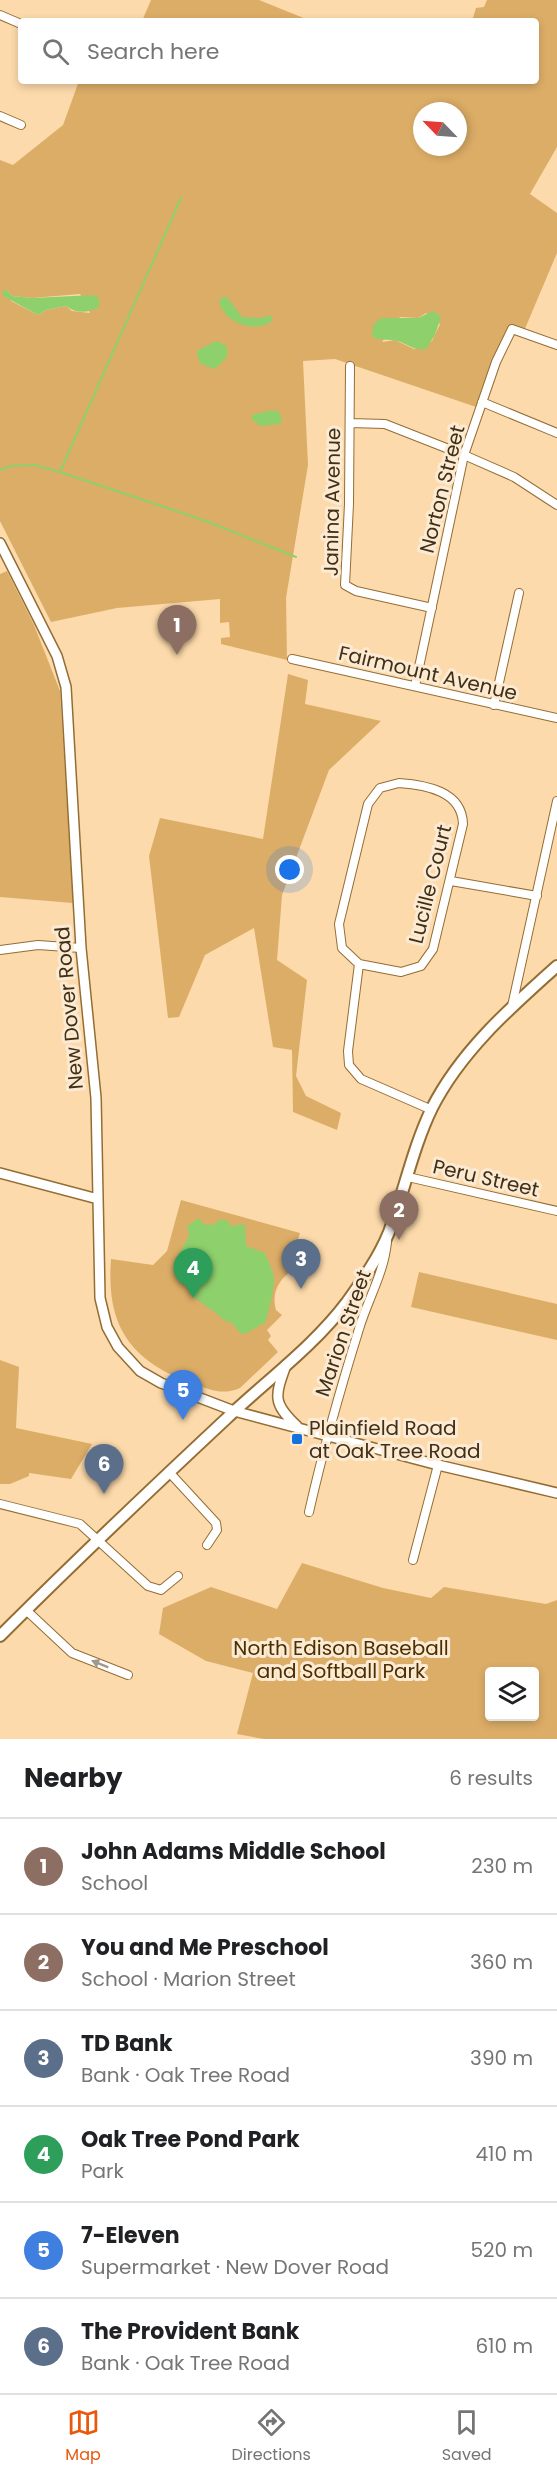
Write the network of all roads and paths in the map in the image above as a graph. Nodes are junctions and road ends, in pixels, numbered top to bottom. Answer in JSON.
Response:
{"nodes":[{"id":1,"x":0,"y":15,"type":"edge"},
{"id":2,"x":18,"y":23,"type":"edge"},
{"id":3,"x":0,"y":116,"type":"edge"},
{"id":4,"x":21,"y":125,"type":"dead end"},
{"id":5,"x":557,"y":345,"type":"edge"},
{"id":6,"x":350,"y":366,"type":"dead end"},
{"id":7,"x":482,"y":402,"type":"junction"},
{"id":8,"x":350,"y":423,"type":"junction"},
{"id":9,"x":557,"y":433,"type":"edge"},
{"id":10,"x":464,"y":455,"type":"junction"},
{"id":11,"x":557,"y":505,"type":"edge"},
{"id":12,"x":0,"y":543,"type":"edge"},
{"id":13,"x":519,"y":593,"type":"dead end"},
{"id":14,"x":432,"y":608,"type":"junction"},
{"id":15,"x":292,"y":659,"type":"dead end"},
{"id":16,"x":415,"y":687,"type":"junction"},
{"id":17,"x":494,"y":705,"type":"junction"},
{"id":18,"x":557,"y":718,"type":"edge"},
{"id":19,"x":557,"y":801,"type":"edge"},
{"id":20,"x":451,"y":881,"type":"junction"},
{"id":21,"x":537,"y":896,"type":"junction"},
{"id":22,"x":81,"y":948,"type":"junction"},
{"id":23,"x":0,"y":950,"type":"edge"},
{"id":24,"x":359,"y":964,"type":"junction"},
{"id":25,"x":557,"y":966,"type":"edge"},
{"id":26,"x":512,"y":1006,"type":"junction"},
{"id":27,"x":432,"y":1110,"type":"junction"},
{"id":28,"x":0,"y":1173,"type":"edge"},
{"id":29,"x":408,"y":1178,"type":"junction"},
{"id":30,"x":98,"y":1199,"type":"junction"},
{"id":31,"x":557,"y":1211,"type":"edge"},
{"id":32,"x":388,"y":1234,"type":"junction"},
{"id":33,"x":286,"y":1363,"type":"junction"},
{"id":34,"x":234,"y":1411,"type":"junction"},
{"id":35,"x":299,"y":1428,"type":"junction"},
{"id":36,"x":327,"y":1435,"type":"junction"},
{"id":37,"x":438,"y":1465,"type":"junction"},
{"id":38,"x":169,"y":1472,"type":"junction"},
{"id":39,"x":557,"y":1493,"type":"edge"},
{"id":40,"x":0,"y":1504,"type":"edge"},
{"id":41,"x":309,"y":1512,"type":"dead end"},
{"id":42,"x":98,"y":1540,"type":"junction"},
{"id":43,"x":207,"y":1545,"type":"dead end"},
{"id":44,"x":412,"y":1560,"type":"dead end"},
{"id":45,"x":178,"y":1576,"type":"dead end"},
{"id":46,"x":26,"y":1610,"type":"junction"},
{"id":47,"x":0,"y":1636,"type":"edge"},
{"id":48,"x":128,"y":1675,"type":"dead end"}],
"edges":[{"from":1,"to":2,"type":"street"},
{"from":3,"to":4,"type":"street"},
{"from":5,"to":7,"type":"street","name":"Norton Street"},
{"from":6,"to":8,"type":"street","name":"Janina Avenue"},
{"from":7,"to":9,"type":"street"},
{"from":7,"to":10,"type":"street","name":"Norton Street"},
{"from":8,"to":10,"type":"street"},
{"from":8,"to":14,"type":"street","name":"Janina Avenue"},
{"from":10,"to":11,"type":"street"},
{"from":10,"to":14,"type":"street","name":"Norton Street"},
{"from":12,"to":22,"type":"street","name":"New Dover Road"},
{"from":13,"to":17,"type":"street"},
{"from":14,"to":16,"type":"street","name":"Norton Street"},
{"from":15,"to":16,"type":"street","name":"Fairmount Avenue"},
{"from":16,"to":17,"type":"street","name":"Fairmount Avenue"},
{"from":17,"to":18,"type":"street","name":"Fairmount Avenue"},
{"from":19,"to":21,"type":"street"},
{"from":20,"to":21,"type":"street"},
{"from":20,"to":24,"type":"street","name":"Lucille Court"},
{"from":20,"to":24,"type":"street","name":"Lucille Court"},
{"from":21,"to":26,"type":"street"},
{"from":22,"to":23,"type":"street"},
{"from":22,"to":30,"type":"street","name":"New Dover Road"},
{"from":24,"to":27,"type":"street"},
{"from":25,"to":26,"type":"main road"},
{"from":26,"to":27,"type":"main road"},
{"from":27,"to":29,"type":"main road"},
{"from":28,"to":30,"type":"street"},
{"from":29,"to":31,"type":"street","name":"Peru Street"},
{"from":29,"to":32,"type":"main road"},
{"from":30,"to":34,"type":"street","name":"New Dover Road"},
{"from":32,"to":33,"type":"main road"},
{"from":32,"to":36,"type":"street","name":"Marion Street"},
{"from":33,"to":34,"type":"main road"},
{"from":33,"to":35,"type":"street"},
{"from":34,"to":35,"type":"street","name":"New Dover Road"},
{"from":34,"to":38,"type":"main road"},
{"from":35,"to":36,"type":"street","name":"New Dover Road"},
{"from":36,"to":37,"type":"street","name":"New Dover Road"},
{"from":36,"to":41,"type":"street","name":"Marion Street"},
{"from":37,"to":39,"type":"street","name":"New Dover Road"},
{"from":37,"to":44,"type":"street"},
{"from":38,"to":42,"type":"main road"},
{"from":38,"to":43,"type":"street"},
{"from":40,"to":42,"type":"street"},
{"from":42,"to":45,"type":"street"},
{"from":42,"to":46,"type":"main road"},
{"from":46,"to":47,"type":"main road"},
{"from":48,"to":46,"type":"street","one_way":true}]}
